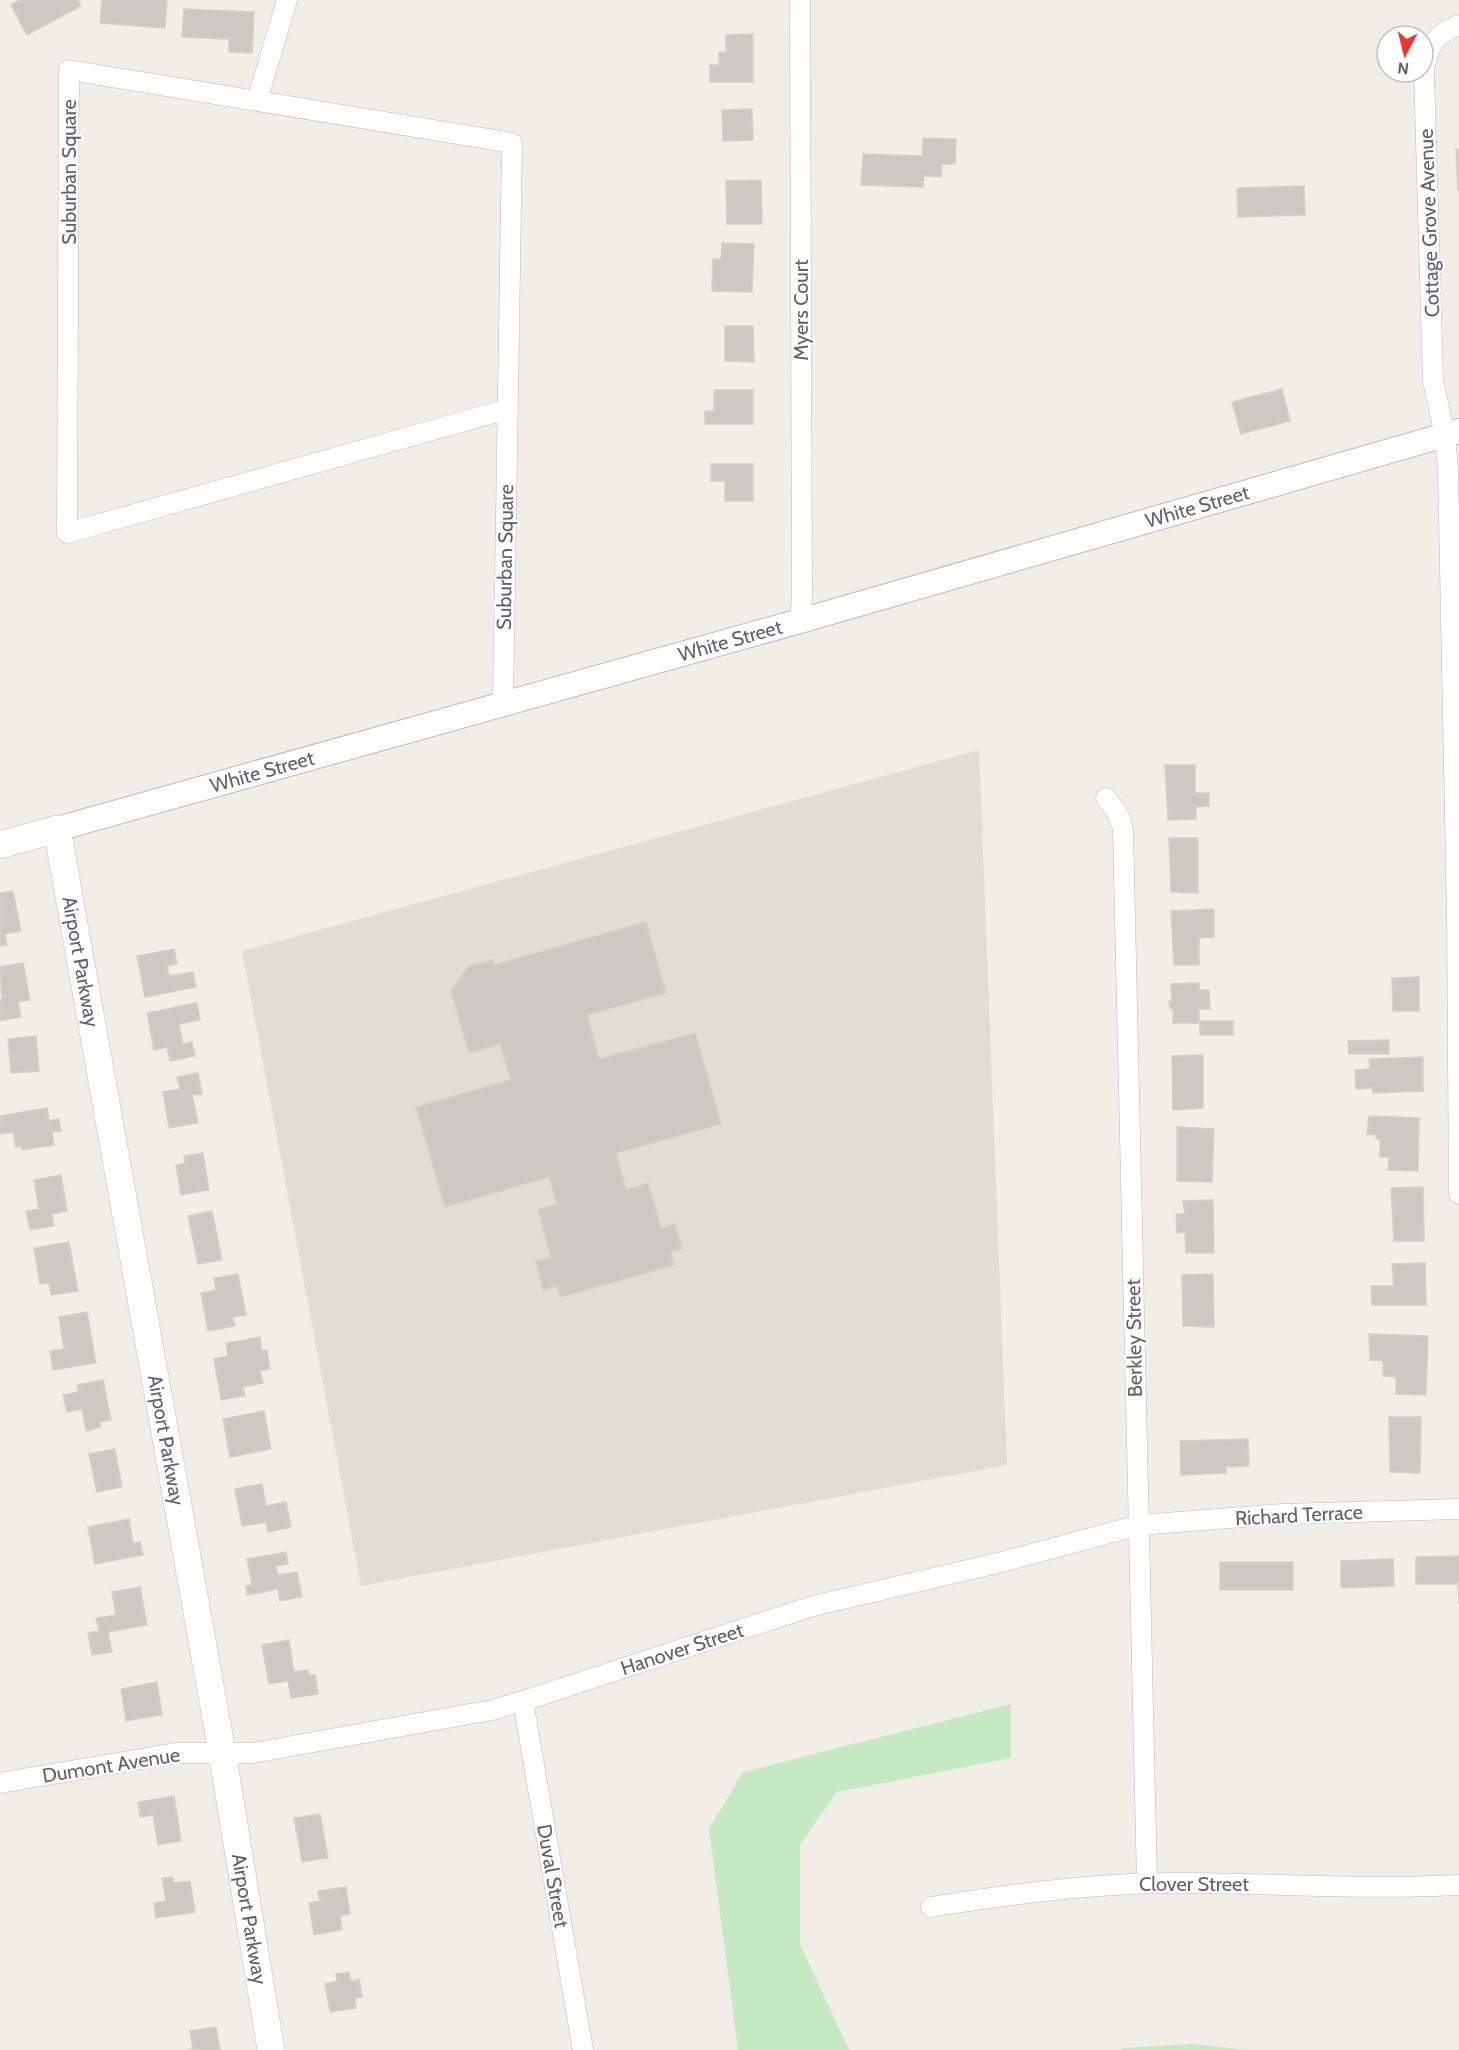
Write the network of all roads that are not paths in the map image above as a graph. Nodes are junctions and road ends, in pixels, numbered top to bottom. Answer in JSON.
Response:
{"nodes":[{"id":1,"x":287,"y":0,"type":"edge"},
{"id":2,"x":800,"y":0,"type":"edge"},
{"id":3,"x":1459,"y":25,"type":"edge"},
{"id":4,"x":257,"y":101,"type":"junction"},
{"id":5,"x":508,"y":409,"type":"junction"},
{"id":6,"x":1452,"y":433,"type":"edge"},
{"id":7,"x":800,"y":621,"type":"junction"},
{"id":8,"x":503,"y":704,"type":"junction"},
{"id":9,"x":1106,"y":798,"type":"dead end"},
{"id":10,"x":57,"y":828,"type":"junction"},
{"id":11,"x":0,"y":845,"type":"edge"},
{"id":12,"x":1459,"y":1132,"type":"edge"},
{"id":13,"x":1459,"y":1194,"type":"edge"},
{"id":14,"x":1459,"y":1509,"type":"edge"},
{"id":15,"x":1139,"y":1525,"type":"junction"},
{"id":16,"x":524,"y":1701,"type":"junction"},
{"id":17,"x":222,"y":1752,"type":"junction"},
{"id":18,"x":0,"y":1783,"type":"edge"},
{"id":19,"x":1147,"y":1883,"type":"junction"},
{"id":20,"x":1459,"y":1884,"type":"edge"},
{"id":21,"x":931,"y":1907,"type":"dead end"},
{"id":22,"x":271,"y":2050,"type":"edge"},
{"id":23,"x":583,"y":2050,"type":"edge"}],
"edges":[{"from":1,"to":4,"type":"street"},
{"from":2,"to":7,"type":"street","name":"Myers Court"},
{"from":3,"to":6,"type":"street","name":"Cottage Grove Avenue"},
{"from":4,"to":5,"type":"street","name":"Suburban Square"},
{"from":4,"to":5,"type":"street","name":"Suburban Square"},
{"from":5,"to":8,"type":"street","name":"Suburban Square"},
{"from":6,"to":7,"type":"street","name":"White Street"},
{"from":6,"to":12,"type":"street","name":"Cottage Grove Avenue"},
{"from":7,"to":8,"type":"street","name":"White Street"},
{"from":8,"to":10,"type":"street","name":"White Street"},
{"from":9,"to":15,"type":"street","name":"Berkley Street"},
{"from":10,"to":11,"type":"main road","name":"White Street"},
{"from":10,"to":17,"type":"main road","name":"Airport Parkway"},
{"from":12,"to":13,"type":"street","name":"Cottage Grove Avenue"},
{"from":14,"to":15,"type":"street","name":"Richard Terrace"},
{"from":15,"to":16,"type":"street","name":"Hanover Street"},
{"from":15,"to":19,"type":"street","name":"Berkley Street"},
{"from":16,"to":17,"type":"street","name":"Hanover Street"},
{"from":16,"to":23,"type":"street","name":"Duval Street"},
{"from":17,"to":18,"type":"street","name":"Dumont Avenue"},
{"from":17,"to":22,"type":"main road","name":"Airport Parkway"},
{"from":19,"to":20,"type":"street","name":"Clover Street"},
{"from":19,"to":21,"type":"street","name":"Clover Street"}]}
